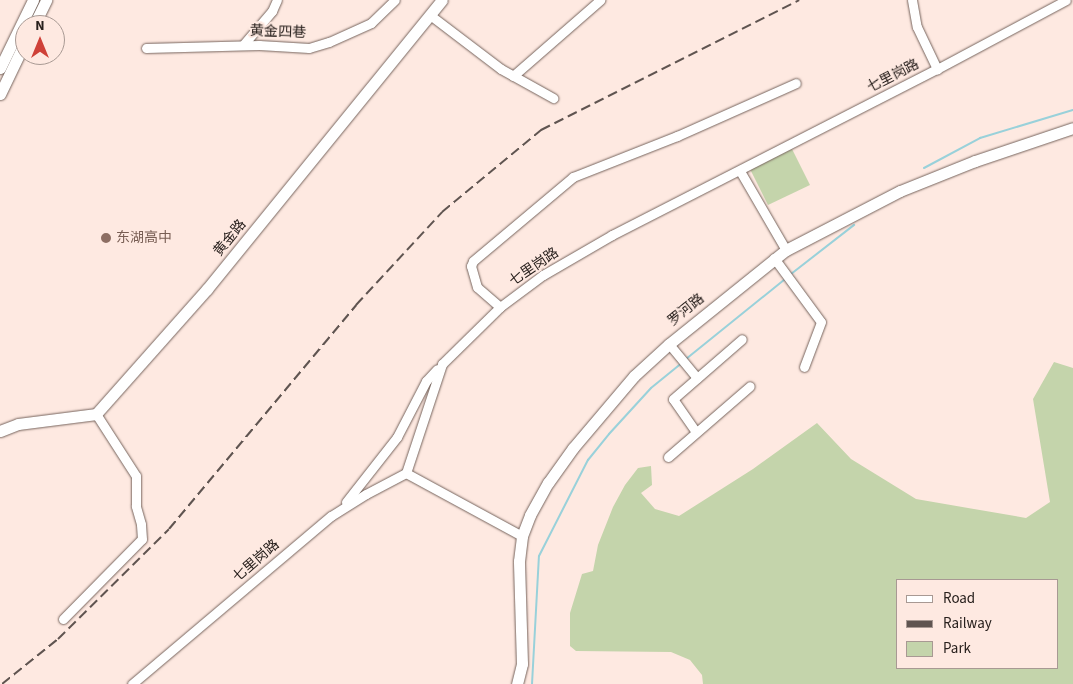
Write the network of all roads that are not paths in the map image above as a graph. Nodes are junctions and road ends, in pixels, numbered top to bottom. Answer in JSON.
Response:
{"nodes":[{"id":1,"x":33,"y":0,"type":"edge"},
{"id":2,"x":46,"y":0,"type":"edge"},
{"id":3,"x":277,"y":0,"type":"edge"},
{"id":4,"x":395,"y":0,"type":"edge"},
{"id":5,"x":442,"y":0,"type":"edge"},
{"id":6,"x":600,"y":0,"type":"edge"},
{"id":7,"x":912,"y":0,"type":"edge"},
{"id":8,"x":1066,"y":0,"type":"edge"},
{"id":9,"x":39,"y":15,"type":"edge"},
{"id":10,"x":430,"y":15,"type":"junction"},
{"id":11,"x":242,"y":45,"type":"junction"},
{"id":12,"x":146,"y":48,"type":"dead end"},
{"id":13,"x":15,"y":63,"type":"edge"},
{"id":14,"x":0,"y":68,"type":"edge"},
{"id":15,"x":938,"y":69,"type":"junction"},
{"id":16,"x":513,"y":76,"type":"junction"},
{"id":17,"x":796,"y":83,"type":"dead end"},
{"id":18,"x":0,"y":94,"type":"edge"},
{"id":19,"x":554,"y":98,"type":"dead end"},
{"id":20,"x":1073,"y":128,"type":"edge"},
{"id":21,"x":740,"y":171,"type":"junction"},
{"id":22,"x":786,"y":250,"type":"junction"},
{"id":23,"x":774,"y":258,"type":"junction"},
{"id":24,"x":500,"y":307,"type":"junction"},
{"id":25,"x":742,"y":339,"type":"dead end"},
{"id":26,"x":669,"y":344,"type":"junction"},
{"id":27,"x":442,"y":364,"type":"junction"},
{"id":28,"x":804,"y":367,"type":"dead end"},
{"id":29,"x":697,"y":378,"type":"junction"},
{"id":30,"x":750,"y":386,"type":"dead end"},
{"id":31,"x":96,"y":414,"type":"junction"},
{"id":32,"x":0,"y":431,"type":"edge"},
{"id":33,"x":696,"y":432,"type":"junction"},
{"id":34,"x":668,"y":457,"type":"dead end"},
{"id":35,"x":406,"y":473,"type":"junction"},
{"id":36,"x":331,"y":516,"type":"junction"},
{"id":37,"x":522,"y":536,"type":"junction"},
{"id":38,"x":63,"y":618,"type":"dead end"},
{"id":39,"x":132,"y":684,"type":"edge"},
{"id":40,"x":517,"y":684,"type":"edge"}],
"edges":[{"from":1,"to":14,"type":"main road"},
{"from":2,"to":9,"type":"main road"},
{"from":3,"to":11,"type":"street"},
{"from":4,"to":11,"type":"street","name":"黄金四巷"},
{"from":5,"to":10,"type":"main road","name":"黄金路"},
{"from":6,"to":16,"type":"street"},
{"from":7,"to":15,"type":"street"},
{"from":8,"to":15,"type":"street","name":"七里岗路"},
{"from":10,"to":16,"type":"street"},
{"from":10,"to":31,"type":"main road","name":"黄金路"},
{"from":11,"to":12,"type":"street","name":"黄金四巷"},
{"from":13,"to":18,"type":"main road"},
{"from":15,"to":21,"type":"street","name":"七里岗路"},
{"from":16,"to":19,"type":"street"},
{"from":17,"to":24,"type":"street"},
{"from":20,"to":22,"type":"main road","name":"罗河路"},
{"from":21,"to":22,"type":"street"},
{"from":21,"to":24,"type":"street","name":"七里岗路"},
{"from":22,"to":23,"type":"main road","name":"罗河路"},
{"from":23,"to":26,"type":"main road","name":"罗河路"},
{"from":23,"to":28,"type":"street"},
{"from":24,"to":27,"type":"street","name":"七里岗路"},
{"from":25,"to":29,"type":"street"},
{"from":26,"to":29,"type":"street"},
{"from":26,"to":37,"type":"main road","name":"罗河路"},
{"from":27,"to":35,"type":"street","name":"七里岗路"},
{"from":27,"to":36,"type":"street"},
{"from":29,"to":33,"type":"street"},
{"from":30,"to":33,"type":"street"},
{"from":31,"to":32,"type":"main road"},
{"from":31,"to":38,"type":"street"},
{"from":33,"to":34,"type":"street"},
{"from":35,"to":36,"type":"street","name":"七里岗路"},
{"from":35,"to":37,"type":"street"},
{"from":36,"to":39,"type":"street","name":"七里岗路"},
{"from":37,"to":40,"type":"main road","name":"罗河路"}]}
